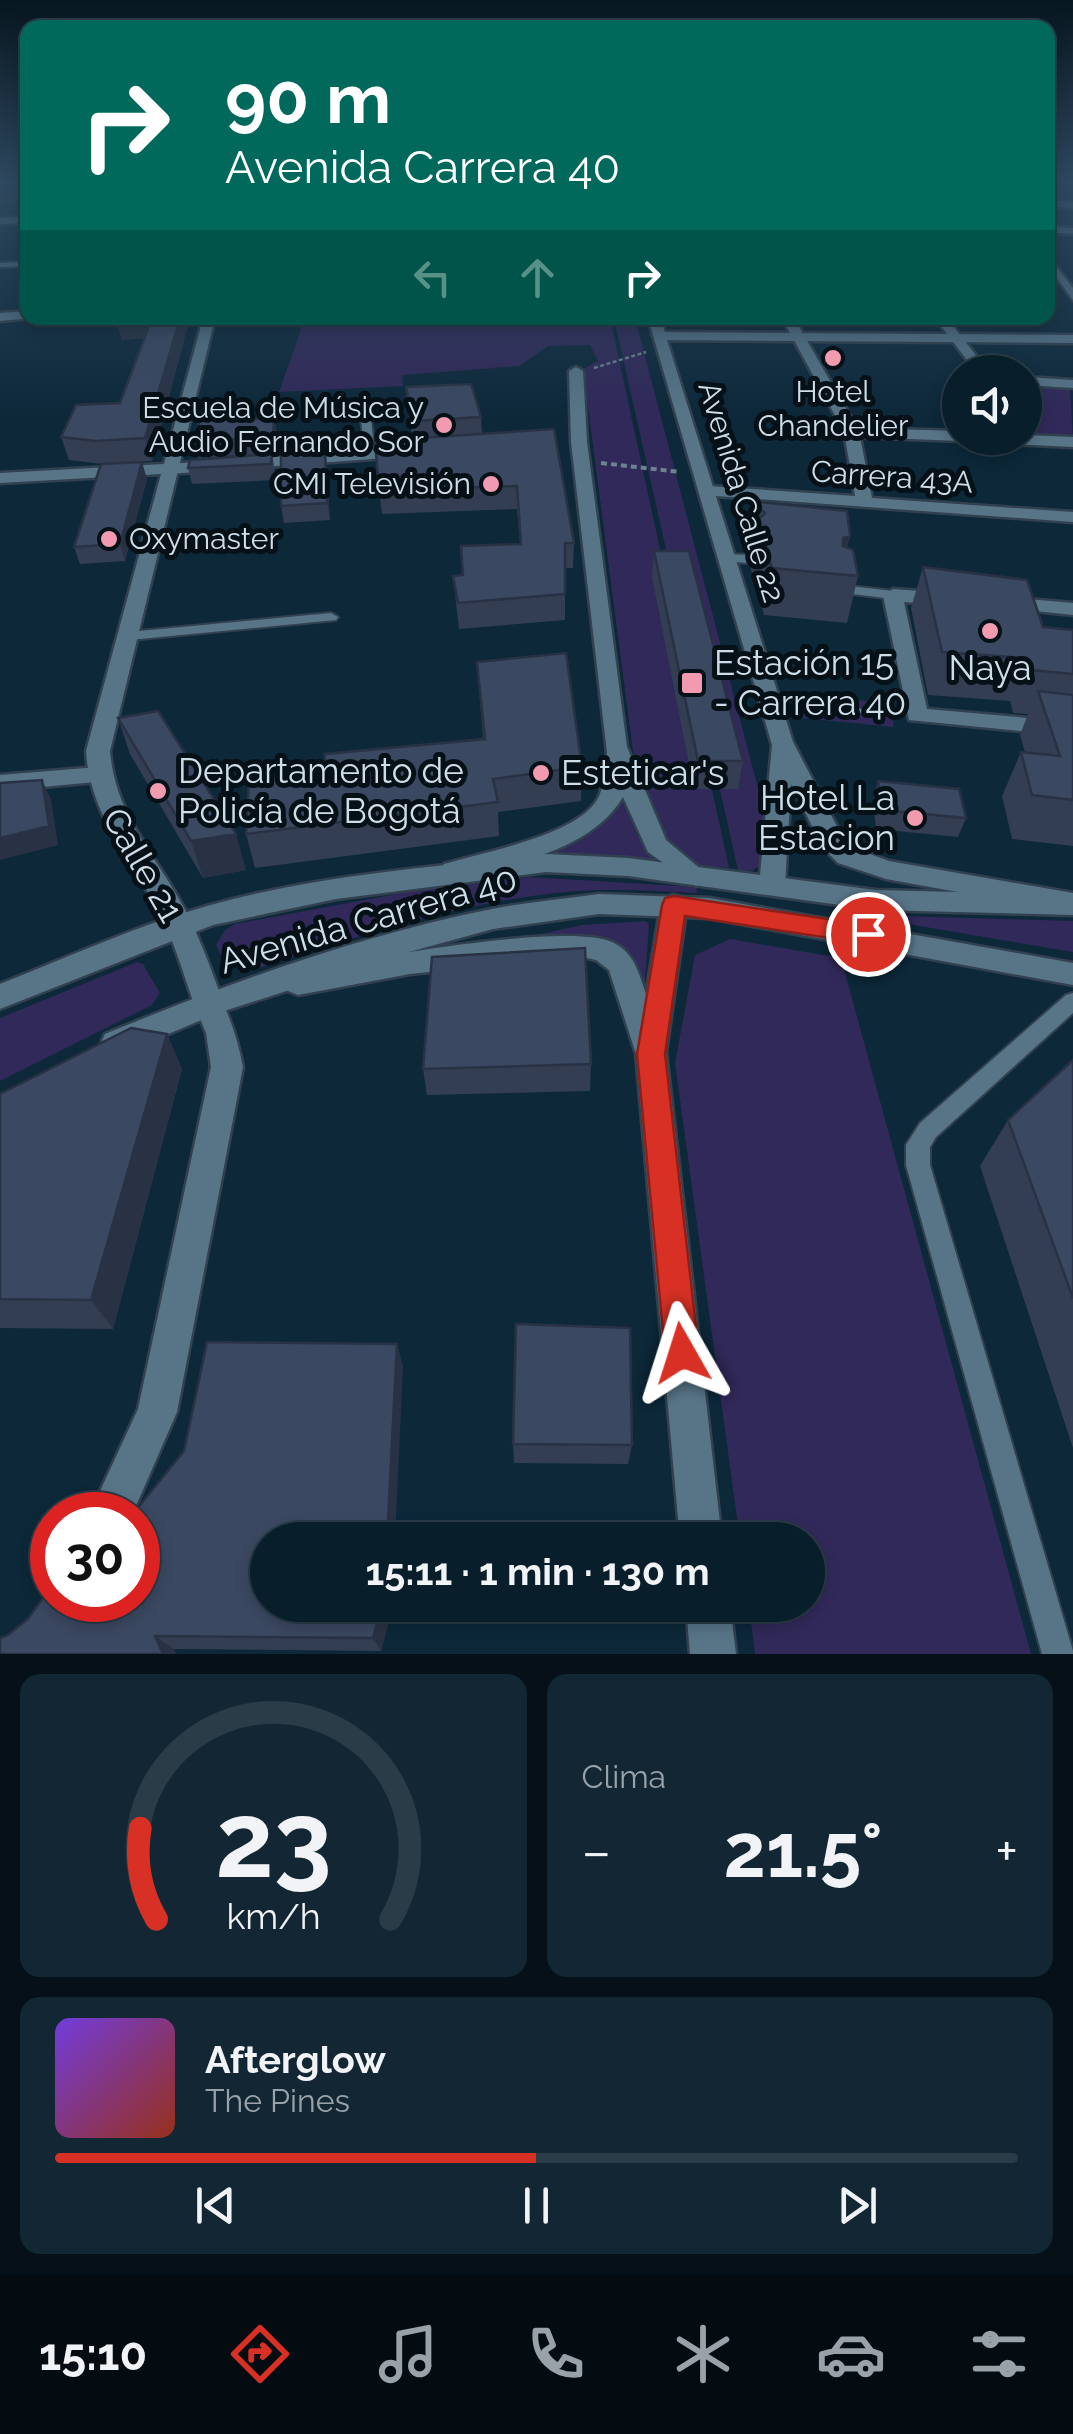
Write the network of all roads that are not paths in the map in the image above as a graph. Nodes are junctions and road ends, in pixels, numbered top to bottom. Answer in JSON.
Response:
{"nodes":[{"id":1,"x":1055,"y":264,"type":"edge"},
{"id":2,"x":1073,"y":296,"type":"edge"},
{"id":3,"x":207,"y":325,"type":"edge"},
{"id":4,"x":793,"y":325,"type":"edge"},
{"id":5,"x":945,"y":325,"type":"edge"},
{"id":6,"x":659,"y":333,"type":"edge"},
{"id":7,"x":802,"y":337,"type":"junction"},
{"id":8,"x":953,"y":338,"type":"junction"},
{"id":9,"x":1073,"y":339,"type":"edge"},
{"id":10,"x":968,"y":355,"type":"edge"},
{"id":11,"x":576,"y":371,"type":"road end"},
{"id":12,"x":1042,"y":382,"type":"edge"},
{"id":13,"x":1073,"y":384,"type":"edge"},
{"id":14,"x":364,"y":402,"type":"dead end"},
{"id":15,"x":852,"y":432,"type":"junction"},
{"id":16,"x":942,"y":435,"type":"edge"},
{"id":17,"x":1042,"y":440,"type":"edge"},
{"id":18,"x":1073,"y":442,"type":"edge"},
{"id":19,"x":427,"y":452,"type":"edge"},
{"id":20,"x":370,"y":456,"type":"junction"},
{"id":21,"x":168,"y":469,"type":"junction"},
{"id":22,"x":0,"y":478,"type":"edge"},
{"id":23,"x":705,"y":483,"type":"junction"},
{"id":24,"x":864,"y":502,"type":"junction"},
{"id":25,"x":1073,"y":517,"type":"edge"},
{"id":26,"x":727,"y":558,"type":"junction"},
{"id":27,"x":748,"y":560,"type":"dead end"},
{"id":28,"x":841,"y":589,"type":"edge"},
{"id":29,"x":894,"y":595,"type":"junction"},
{"id":30,"x":1073,"y":608,"type":"edge"},
{"id":31,"x":331,"y":617,"type":"dead end"},
{"id":32,"x":129,"y":636,"type":"junction"},
{"id":33,"x":1073,"y":729,"type":"edge"},
{"id":34,"x":782,"y":742,"type":"junction"},
{"id":35,"x":616,"y":747,"type":"junction"},
{"id":36,"x":98,"y":774,"type":"junction"},
{"id":37,"x":0,"y":784,"type":"edge"},
{"id":38,"x":440,"y":876,"type":"junction"},
{"id":39,"x":696,"y":876,"type":"junction"},
{"id":40,"x":772,"y":886,"type":"junction"},
{"id":41,"x":1073,"y":904,"type":"edge"},
{"id":42,"x":674,"y":905,"type":"junction"},
{"id":43,"x":180,"y":925,"type":"junction"},
{"id":44,"x":1073,"y":974,"type":"edge"},
{"id":45,"x":248,"y":991,"type":"junction"},
{"id":46,"x":0,"y":997,"type":"edge"},
{"id":47,"x":1073,"y":1001,"type":"edge"},
{"id":48,"x":208,"y":1004,"type":"junction"},
{"id":49,"x":93,"y":1054,"type":"edge"},
{"id":50,"x":651,"y":1054,"type":"junction"},
{"id":51,"x":120,"y":1492,"type":"edge"},
{"id":52,"x":699,"y":1522,"type":"edge"},
{"id":53,"x":710,"y":1622,"type":"edge"},
{"id":54,"x":713,"y":1654,"type":"edge"},
{"id":55,"x":1058,"y":1654,"type":"edge"}],
"edges":[{"from":1,"to":2,"type":"street"},
{"from":3,"to":21,"type":"street","name":"Calle 21"},
{"from":4,"to":7,"type":"street"},
{"from":5,"to":8,"type":"street"},
{"from":6,"to":7,"type":"street"},
{"from":6,"to":23,"type":"street","name":"Avenida Calle 22"},
{"from":7,"to":8,"type":"street"},
{"from":7,"to":15,"type":"street"},
{"from":8,"to":9,"type":"street"},
{"from":8,"to":10,"type":"street"},
{"from":11,"to":35,"type":"street"},
{"from":12,"to":13,"type":"street"},
{"from":14,"to":20,"type":"lane"},
{"from":15,"to":16,"type":"street"},
{"from":15,"to":24,"type":"street"},
{"from":17,"to":18,"type":"street"},
{"from":19,"to":20,"type":"street"},
{"from":20,"to":21,"type":"street"},
{"from":21,"to":22,"type":"street"},
{"from":21,"to":32,"type":"street","name":"Calle 21"},
{"from":23,"to":24,"type":"street","name":"Carrera 43A"},
{"from":23,"to":26,"type":"street","name":"Avenida Calle 22"},
{"from":24,"to":25,"type":"street","name":"Carrera 43A"},
{"from":26,"to":27,"type":"lane"},
{"from":26,"to":34,"type":"street","name":"Avenida Calle 22"},
{"from":28,"to":29,"type":"lane"},
{"from":29,"to":30,"type":"street"},
{"from":29,"to":33,"type":"street"},
{"from":31,"to":32,"type":"lane"},
{"from":32,"to":36,"type":"street","name":"Calle 21"},
{"from":34,"to":40,"type":"street","name":"Avenida Calle 22"},
{"from":34,"to":41,"type":"street","name":"Avenida Calle 22"},
{"from":35,"to":38,"type":"street"},
{"from":35,"to":39,"type":"street"},
{"from":36,"to":37,"type":"street"},
{"from":36,"to":43,"type":"street","name":"Calle 21"},
{"from":38,"to":39,"type":"street","name":"Avenida Carrera 40"},
{"from":38,"to":43,"type":"street","name":"Avenida Carrera 40"},
{"from":39,"to":40,"type":"street","name":"Avenida Carrera 40"},
{"from":40,"to":41,"type":"street","name":"Avenida Carrera 40"},
{"from":42,"to":44,"type":"street","name":"Avenida Carrera 40"},
{"from":42,"to":45,"type":"street","name":"Avenida Carrera 40"},
{"from":42,"to":50,"type":"street"},
{"from":43,"to":46,"type":"street","name":"Avenida Carrera 40"},
{"from":43,"to":48,"type":"street","name":"Calle 21"},
{"from":45,"to":48,"type":"street","name":"Avenida Carrera 40"},
{"from":45,"to":50,"type":"street"},
{"from":47,"to":55,"type":"lane"},
{"from":48,"to":49,"type":"street","name":"Avenida Carrera 40"},
{"from":48,"to":51,"type":"street","name":"Calle 21"},
{"from":50,"to":52,"type":"street"},
{"from":53,"to":54,"type":"street"}]}
